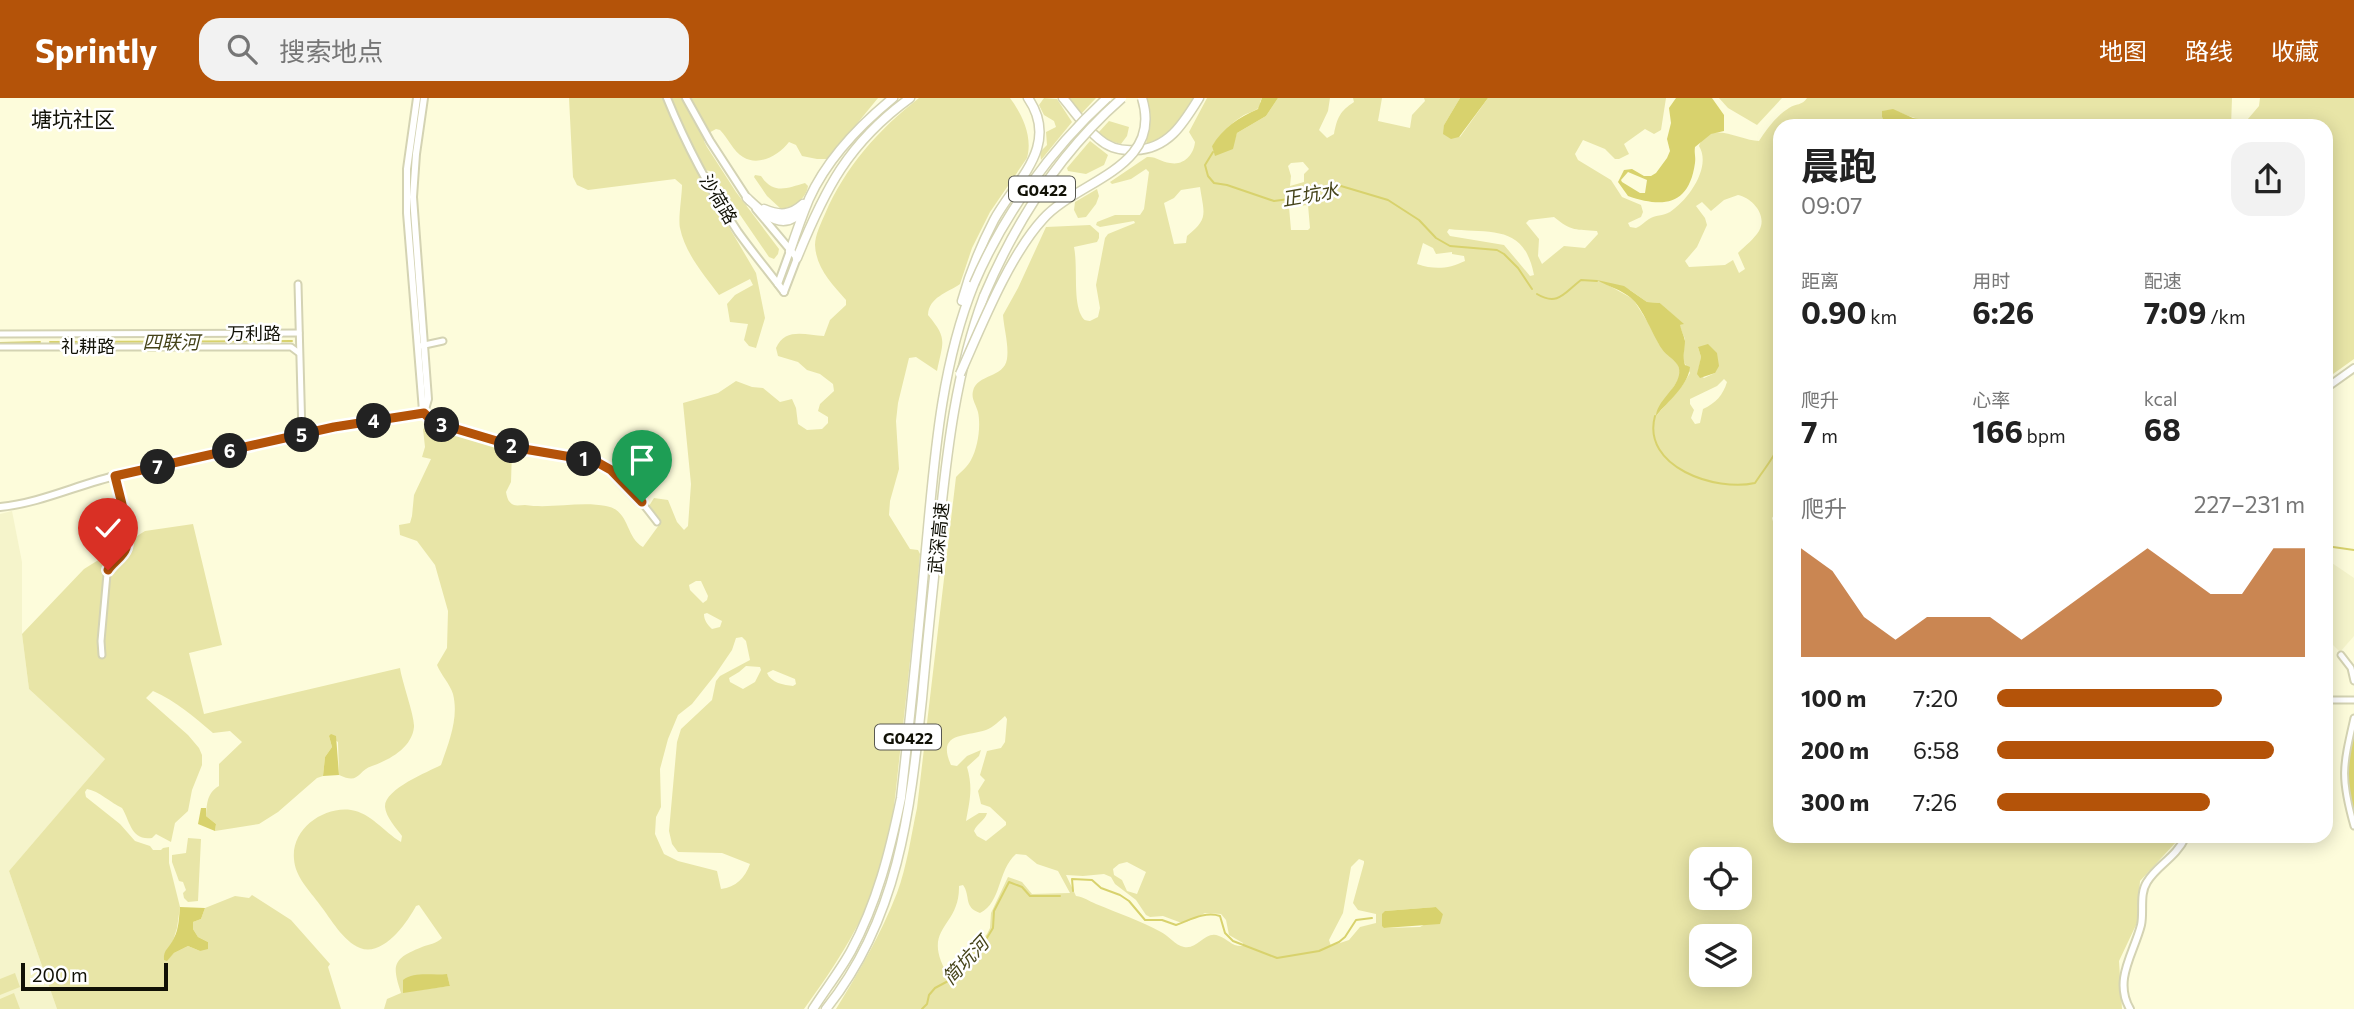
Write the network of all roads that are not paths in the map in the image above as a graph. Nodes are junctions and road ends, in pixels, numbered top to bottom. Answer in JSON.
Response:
{"nodes":[{"id":1,"x":417,"y":98,"type":"edge"},
{"id":2,"x":424,"y":98,"type":"edge"},
{"id":3,"x":667,"y":98,"type":"edge"},
{"id":4,"x":686,"y":98,"type":"edge"},
{"id":5,"x":893,"y":98,"type":"edge"},
{"id":6,"x":910,"y":98,"type":"edge"},
{"id":7,"x":1028,"y":98,"type":"edge"},
{"id":8,"x":1063,"y":98,"type":"edge"},
{"id":9,"x":1107,"y":98,"type":"edge"},
{"id":10,"x":1122,"y":98,"type":"edge"},
{"id":11,"x":1142,"y":98,"type":"edge"},
{"id":12,"x":1199,"y":98,"type":"edge"},
{"id":13,"x":810,"y":197,"type":"junction"},
{"id":14,"x":747,"y":198,"type":"junction"},
{"id":15,"x":790,"y":251,"type":"junction"},
{"id":16,"x":797,"y":258,"type":"junction"},
{"id":17,"x":298,"y":284,"type":"dead end"},
{"id":18,"x":778,"y":284,"type":"junction"},
{"id":19,"x":299,"y":333,"type":"junction"},
{"id":20,"x":0,"y":334,"type":"edge"},
{"id":21,"x":443,"y":341,"type":"dead end"},
{"id":22,"x":420,"y":346,"type":"junction"},
{"id":23,"x":0,"y":347,"type":"edge"},
{"id":24,"x":299,"y":353,"type":"junction"},
{"id":25,"x":952,"y":354,"type":"junction"},
{"id":26,"x":2354,"y":368,"type":"edge"},
{"id":27,"x":960,"y":374,"type":"junction"},
{"id":28,"x":2333,"y":383,"type":"edge"},
{"id":29,"x":424,"y":413,"type":"junction"},
{"id":30,"x":302,"y":435,"type":"junction"},
{"id":31,"x":115,"y":476,"type":"junction"},
{"id":32,"x":3,"y":508,"type":"edge"},
{"id":33,"x":657,"y":522,"type":"dead end"},
{"id":34,"x":102,"y":655,"type":"dead end"},
{"id":35,"x":2341,"y":655,"type":"dead end"},
{"id":36,"x":2354,"y":681,"type":"edge"},
{"id":37,"x":2333,"y":700,"type":"edge"},
{"id":38,"x":2354,"y":700,"type":"edge"},
{"id":39,"x":2354,"y":718,"type":"edge"},
{"id":40,"x":2354,"y":826,"type":"edge"},
{"id":41,"x":2182,"y":843,"type":"edge"},
{"id":42,"x":813,"y":1009,"type":"edge"},
{"id":43,"x":826,"y":1009,"type":"edge"},
{"id":44,"x":2130,"y":1009,"type":"edge"}],
"edges":[{"from":1,"to":22,"type":"main road"},
{"from":2,"to":22,"type":"main road"},
{"from":3,"to":18,"type":"main road","name":"沙荷路"},
{"from":4,"to":14,"type":"main road","name":"沙荷路"},
{"from":5,"to":13,"type":"highway"},
{"from":6,"to":16,"type":"highway"},
{"from":7,"to":25,"type":"highway"},
{"from":8,"to":12,"type":"highway"},
{"from":9,"to":25,"type":"highway","name":"武深高速","number":"G0422","bridge":true},
{"from":10,"to":27,"type":"highway","name":"武深高速","number":"G0422","bridge":true},
{"from":11,"to":27,"type":"highway","bridge":true},
{"from":13,"to":14,"type":"highway"},
{"from":13,"to":15,"type":"highway"},
{"from":14,"to":15,"type":"main road","name":"沙荷路"},
{"from":15,"to":16,"type":"main road","name":"沙荷路"},
{"from":15,"to":18,"type":"main road"},
{"from":16,"to":18,"type":"main road","name":"沙荷路"},
{"from":17,"to":19,"type":"street"},
{"from":19,"to":20,"type":"street","name":"万利路"},
{"from":19,"to":24,"type":"street"},
{"from":21,"to":22,"type":"street"},
{"from":22,"to":29,"type":"main road"},
{"from":23,"to":24,"type":"street","name":"礼耕路"},
{"from":24,"to":30,"type":"street"},
{"from":25,"to":42,"type":"highway","name":"武深高速","number":"G0422"},
{"from":26,"to":28,"type":"main road"},
{"from":27,"to":43,"type":"highway","name":"武深高速","number":"G0422"},
{"from":29,"to":30,"type":"main road"},
{"from":29,"to":33,"type":"street"},
{"from":30,"to":31,"type":"main road"},
{"from":31,"to":32,"type":"main road"},
{"from":31,"to":34,"type":"street"},
{"from":35,"to":36,"type":"street"},
{"from":37,"to":38,"type":"street"},
{"from":39,"to":40,"type":"street"},
{"from":41,"to":44,"type":"main road"}]}
